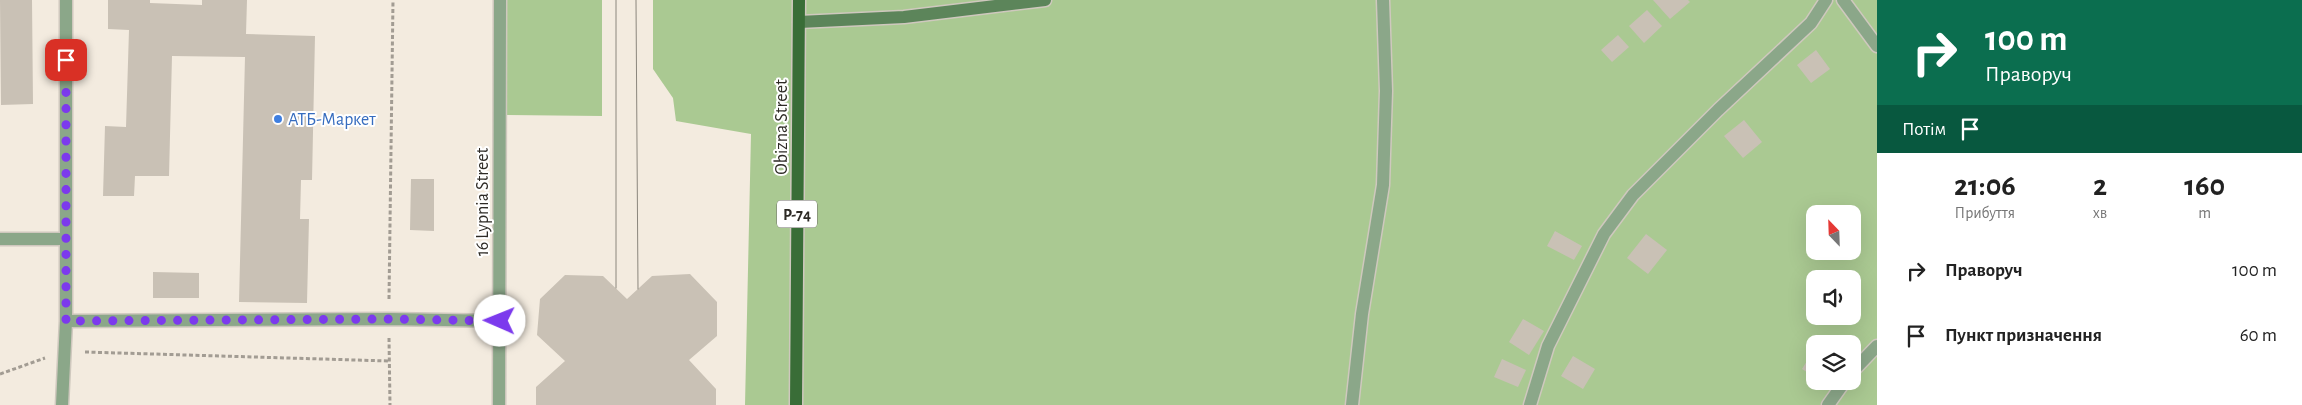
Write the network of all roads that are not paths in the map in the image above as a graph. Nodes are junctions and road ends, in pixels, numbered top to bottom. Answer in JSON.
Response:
{"nodes":[{"id":1,"x":66,"y":0,"type":"edge"},
{"id":2,"x":500,"y":0,"type":"edge"},
{"id":3,"x":799,"y":0,"type":"edge"},
{"id":4,"x":1045,"y":0,"type":"edge"},
{"id":5,"x":1383,"y":0,"type":"edge"},
{"id":6,"x":1826,"y":0,"type":"edge"},
{"id":7,"x":1843,"y":0,"type":"edge"},
{"id":8,"x":799,"y":22,"type":"junction"},
{"id":9,"x":1877,"y":46,"type":"edge"},
{"id":10,"x":0,"y":239,"type":"edge"},
{"id":11,"x":66,"y":239,"type":"junction"},
{"id":12,"x":66,"y":321,"type":"junction"},
{"id":13,"x":500,"y":321,"type":"junction"},
{"id":14,"x":1877,"y":346,"type":"edge"},
{"id":15,"x":1861,"y":363,"type":"edge"},
{"id":16,"x":1839,"y":390,"type":"edge"},
{"id":17,"x":62,"y":405,"type":"edge"},
{"id":18,"x":499,"y":405,"type":"edge"},
{"id":19,"x":796,"y":405,"type":"edge"},
{"id":20,"x":1352,"y":405,"type":"edge"},
{"id":21,"x":1530,"y":405,"type":"edge"},
{"id":22,"x":1828,"y":405,"type":"edge"}],
"edges":[{"from":1,"to":11,"type":"street"},
{"from":2,"to":13,"type":"street","name":"16 Lypnia Street"},
{"from":3,"to":8,"type":"main road","name":"Obizna Street","number":"Р-74"},
{"from":4,"to":8,"type":"main road"},
{"from":5,"to":20,"type":"street"},
{"from":6,"to":21,"type":"street"},
{"from":7,"to":9,"type":"street"},
{"from":8,"to":19,"type":"main road","name":"Obizna Street","number":"Р-74"},
{"from":10,"to":11,"type":"street"},
{"from":11,"to":12,"type":"street"},
{"from":12,"to":13,"type":"street"},
{"from":12,"to":17,"type":"street"},
{"from":13,"to":18,"type":"street","name":"16 Lypnia Street"},
{"from":14,"to":15,"type":"street"},
{"from":16,"to":22,"type":"street"}]}
